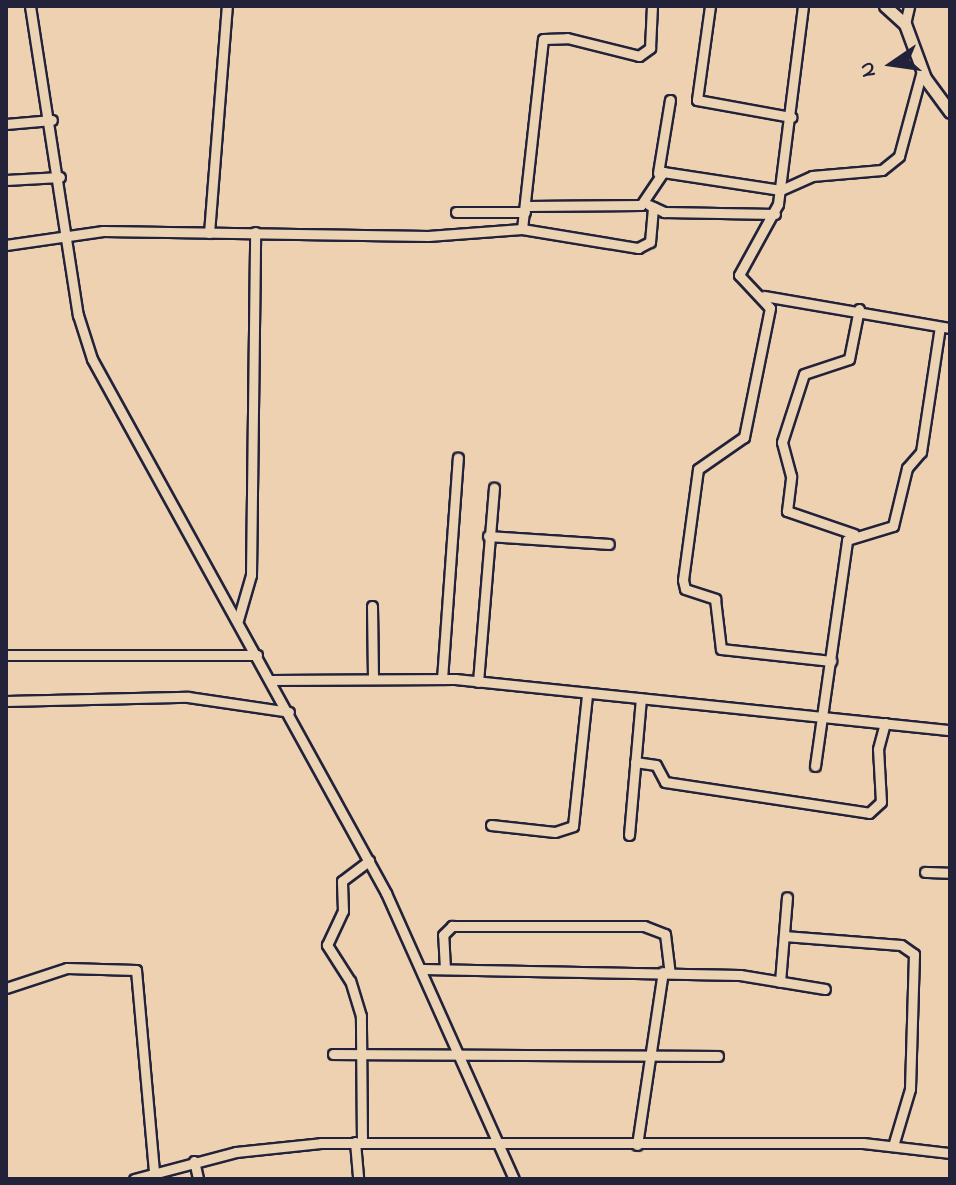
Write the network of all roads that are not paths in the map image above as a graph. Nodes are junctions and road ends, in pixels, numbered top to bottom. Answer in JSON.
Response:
{"nodes":[{"id":1,"x":30,"y":6,"type":"edge"},
{"id":2,"x":227,"y":6,"type":"edge"},
{"id":3,"x":652,"y":6,"type":"edge"},
{"id":4,"x":710,"y":6,"type":"edge"},
{"id":5,"x":803,"y":6,"type":"edge"},
{"id":6,"x":885,"y":6,"type":"edge"},
{"id":7,"x":909,"y":6,"type":"edge"},
{"id":8,"x":905,"y":24,"type":"junction"},
{"id":9,"x":922,"y":71,"type":"junction"},
{"id":10,"x":670,"y":100,"type":"dead end"},
{"id":11,"x":950,"y":112,"type":"edge"},
{"id":12,"x":791,"y":117,"type":"junction"},
{"id":13,"x":52,"y":120,"type":"junction"},
{"id":14,"x":6,"y":124,"type":"edge"},
{"id":15,"x":658,"y":173,"type":"junction"},
{"id":16,"x":60,"y":177,"type":"junction"},
{"id":17,"x":6,"y":180,"type":"edge"},
{"id":18,"x":781,"y":190,"type":"junction"},
{"id":19,"x":650,"y":205,"type":"junction"},
{"id":20,"x":526,"y":209,"type":"junction"},
{"id":21,"x":456,"y":212,"type":"dead end"},
{"id":22,"x":775,"y":214,"type":"junction"},
{"id":23,"x":522,"y":229,"type":"junction"},
{"id":24,"x":255,"y":232,"type":"junction"},
{"id":25,"x":209,"y":233,"type":"junction"},
{"id":26,"x":68,"y":237,"type":"junction"},
{"id":27,"x":6,"y":245,"type":"edge"},
{"id":28,"x":764,"y":296,"type":"junction"},
{"id":29,"x":859,"y":309,"type":"junction"},
{"id":30,"x":945,"y":327,"type":"edge"},
{"id":31,"x":458,"y":458,"type":"dead end"},
{"id":32,"x":494,"y":488,"type":"dead end"},
{"id":33,"x":854,"y":534,"type":"junction"},
{"id":34,"x":488,"y":536,"type":"junction"},
{"id":35,"x":609,"y":544,"type":"dead end"},
{"id":36,"x":372,"y":606,"type":"dead end"},
{"id":37,"x":238,"y":620,"type":"junction"},
{"id":38,"x":6,"y":655,"type":"edge"},
{"id":39,"x":257,"y":655,"type":"junction"},
{"id":40,"x":831,"y":661,"type":"junction"},
{"id":41,"x":373,"y":679,"type":"junction"},
{"id":42,"x":442,"y":679,"type":"junction"},
{"id":43,"x":271,"y":680,"type":"junction"},
{"id":44,"x":478,"y":682,"type":"junction"},
{"id":45,"x":587,"y":694,"type":"junction"},
{"id":46,"x":641,"y":699,"type":"junction"},
{"id":47,"x":6,"y":701,"type":"edge"},
{"id":48,"x":289,"y":712,"type":"junction"},
{"id":49,"x":820,"y":715,"type":"junction"},
{"id":50,"x":885,"y":723,"type":"junction"},
{"id":51,"x":950,"y":730,"type":"edge"},
{"id":52,"x":635,"y":762,"type":"junction"},
{"id":53,"x":815,"y":766,"type":"dead end"},
{"id":54,"x":491,"y":825,"type":"dead end"},
{"id":55,"x":629,"y":835,"type":"dead end"},
{"id":56,"x":369,"y":861,"type":"junction"},
{"id":57,"x":925,"y":872,"type":"dead end"},
{"id":58,"x":950,"y":873,"type":"edge"},
{"id":59,"x":787,"y":897,"type":"dead end"},
{"id":60,"x":784,"y":936,"type":"junction"},
{"id":61,"x":423,"y":969,"type":"junction"},
{"id":62,"x":445,"y":969,"type":"junction"},
{"id":63,"x":666,"y":973,"type":"junction"},
{"id":64,"x":780,"y":982,"type":"junction"},
{"id":65,"x":6,"y":988,"type":"edge"},
{"id":66,"x":825,"y":989,"type":"dead end"},
{"id":67,"x":333,"y":1054,"type":"dead end"},
{"id":68,"x":365,"y":1054,"type":"junction"},
{"id":69,"x":650,"y":1056,"type":"junction"},
{"id":70,"x":718,"y":1056,"type":"dead end"},
{"id":71,"x":462,"y":1057,"type":"junction"},
{"id":72,"x":358,"y":1142,"type":"junction"},
{"id":73,"x":499,"y":1145,"type":"junction"},
{"id":74,"x":637,"y":1145,"type":"junction"},
{"id":75,"x":893,"y":1146,"type":"junction"},
{"id":76,"x":950,"y":1153,"type":"edge"},
{"id":77,"x":194,"y":1161,"type":"junction"},
{"id":78,"x":154,"y":1172,"type":"junction"},
{"id":79,"x":134,"y":1179,"type":"edge"},
{"id":80,"x":198,"y":1179,"type":"edge"},
{"id":81,"x":358,"y":1179,"type":"edge"},
{"id":82,"x":514,"y":1179,"type":"edge"}],
"edges":[{"from":1,"to":13,"type":"street"},
{"from":2,"to":25,"type":"street"},
{"from":3,"to":20,"type":"street"},
{"from":4,"to":12,"type":"street"},
{"from":5,"to":12,"type":"street"},
{"from":6,"to":8,"type":"street"},
{"from":7,"to":8,"type":"street"},
{"from":8,"to":9,"type":"street"},
{"from":9,"to":11,"type":"street"},
{"from":9,"to":18,"type":"street"},
{"from":10,"to":15,"type":"street"},
{"from":12,"to":18,"type":"street"},
{"from":13,"to":14,"type":"street"},
{"from":13,"to":16,"type":"street"},
{"from":15,"to":18,"type":"street"},
{"from":15,"to":19,"type":"street"},
{"from":16,"to":17,"type":"street"},
{"from":16,"to":26,"type":"street"},
{"from":18,"to":22,"type":"street"},
{"from":19,"to":20,"type":"street"},
{"from":19,"to":22,"type":"street"},
{"from":19,"to":23,"type":"street"},
{"from":20,"to":21,"type":"street"},
{"from":20,"to":23,"type":"street"},
{"from":22,"to":28,"type":"street"},
{"from":23,"to":24,"type":"street"},
{"from":24,"to":25,"type":"street"},
{"from":24,"to":37,"type":"street"},
{"from":25,"to":26,"type":"street"},
{"from":26,"to":27,"type":"street"},
{"from":26,"to":37,"type":"street"},
{"from":28,"to":29,"type":"street"},
{"from":28,"to":40,"type":"street"},
{"from":29,"to":30,"type":"street"},
{"from":29,"to":33,"type":"street"},
{"from":30,"to":33,"type":"street"},
{"from":31,"to":42,"type":"street"},
{"from":32,"to":34,"type":"street"},
{"from":33,"to":40,"type":"street"},
{"from":34,"to":35,"type":"street"},
{"from":34,"to":44,"type":"street"},
{"from":36,"to":41,"type":"street"},
{"from":37,"to":39,"type":"street"},
{"from":38,"to":39,"type":"street"},
{"from":39,"to":43,"type":"street"},
{"from":40,"to":49,"type":"street"},
{"from":41,"to":42,"type":"street"},
{"from":41,"to":43,"type":"street"},
{"from":42,"to":44,"type":"street"},
{"from":43,"to":48,"type":"street"},
{"from":44,"to":45,"type":"street"},
{"from":45,"to":46,"type":"street"},
{"from":45,"to":54,"type":"street"},
{"from":46,"to":49,"type":"street"},
{"from":46,"to":52,"type":"street"},
{"from":47,"to":48,"type":"street"},
{"from":48,"to":56,"type":"street"},
{"from":49,"to":50,"type":"street"},
{"from":49,"to":53,"type":"street"},
{"from":50,"to":51,"type":"street"},
{"from":50,"to":52,"type":"street"},
{"from":52,"to":55,"type":"street"},
{"from":56,"to":61,"type":"street"},
{"from":56,"to":68,"type":"street"},
{"from":57,"to":58,"type":"street"},
{"from":59,"to":60,"type":"street"},
{"from":60,"to":64,"type":"street"},
{"from":60,"to":75,"type":"street"},
{"from":61,"to":62,"type":"street"},
{"from":61,"to":71,"type":"street"},
{"from":62,"to":63,"type":"street"},
{"from":62,"to":63,"type":"street"},
{"from":63,"to":64,"type":"street"},
{"from":63,"to":69,"type":"street"},
{"from":64,"to":66,"type":"street"},
{"from":65,"to":78,"type":"street"},
{"from":67,"to":68,"type":"street"},
{"from":68,"to":71,"type":"street"},
{"from":68,"to":72,"type":"street"},
{"from":69,"to":70,"type":"street"},
{"from":69,"to":71,"type":"street"},
{"from":69,"to":74,"type":"street"},
{"from":71,"to":73,"type":"street"},
{"from":72,"to":73,"type":"street"},
{"from":72,"to":77,"type":"street"},
{"from":72,"to":81,"type":"street"},
{"from":73,"to":74,"type":"street"},
{"from":73,"to":82,"type":"street"},
{"from":74,"to":75,"type":"street"},
{"from":75,"to":76,"type":"street"},
{"from":77,"to":78,"type":"street"},
{"from":77,"to":80,"type":"street"},
{"from":78,"to":79,"type":"street"}]}
